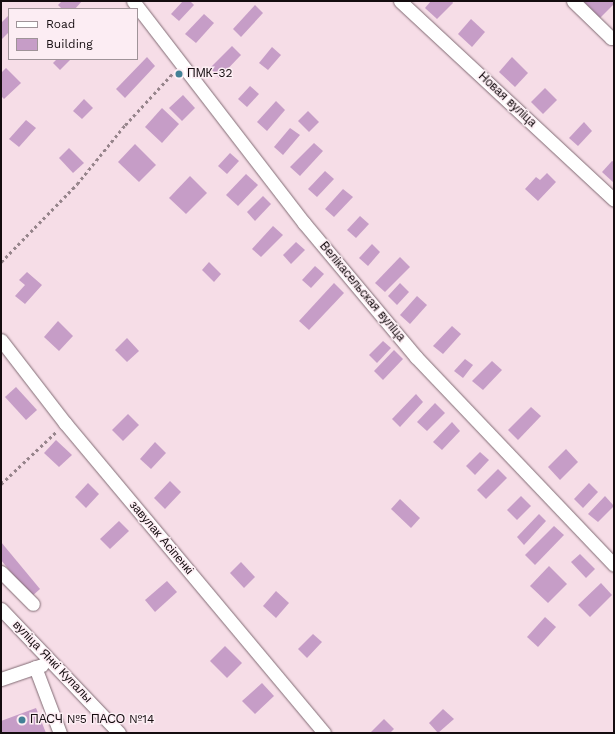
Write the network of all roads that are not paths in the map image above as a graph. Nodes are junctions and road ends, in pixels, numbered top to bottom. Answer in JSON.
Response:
{"nodes":[{"id":1,"x":133,"y":1,"type":"edge"},
{"id":2,"x":400,"y":1,"type":"edge"},
{"id":3,"x":573,"y":1,"type":"edge"},
{"id":4,"x":613,"y":38,"type":"edge"},
{"id":5,"x":614,"y":200,"type":"edge"},
{"id":6,"x":1,"y":340,"type":"edge"},
{"id":7,"x":614,"y":565,"type":"edge"},
{"id":8,"x":1,"y":572,"type":"edge"},
{"id":9,"x":33,"y":604,"type":"dead end"},
{"id":10,"x":1,"y":609,"type":"edge"},
{"id":11,"x":54,"y":661,"type":"junction"},
{"id":12,"x":35,"y":667,"type":"junction"},
{"id":13,"x":1,"y":679,"type":"edge"},
{"id":14,"x":60,"y":733,"type":"edge"},
{"id":15,"x":119,"y":733,"type":"edge"},
{"id":16,"x":324,"y":733,"type":"edge"}],
"edges":[{"from":1,"to":7,"type":"street","name":"Велікасельская вуліца"},
{"from":2,"to":5,"type":"street","name":"Новая вуліца"},
{"from":3,"to":4,"type":"street"},
{"from":6,"to":16,"type":"street","name":"завулак Асіпенкі"},
{"from":8,"to":9,"type":"street"},
{"from":10,"to":11,"type":"street","name":"вуліца Янкі Купалы"},
{"from":11,"to":12,"type":"street"},
{"from":11,"to":15,"type":"street","name":"вуліца Янкі Купалы"},
{"from":12,"to":13,"type":"street"},
{"from":12,"to":14,"type":"street"}]}
